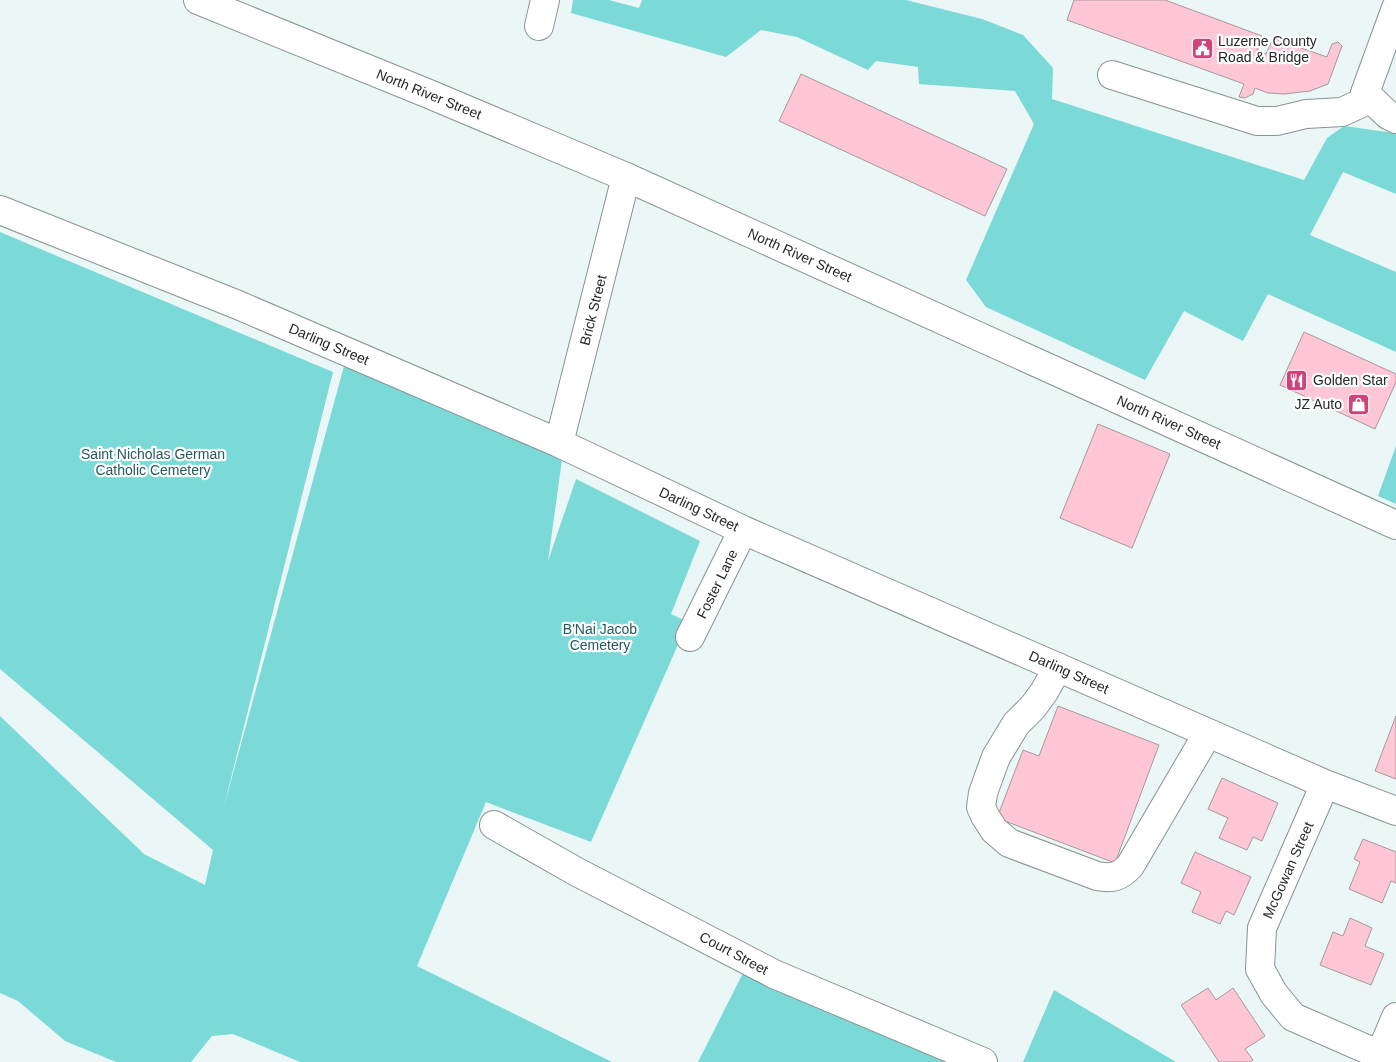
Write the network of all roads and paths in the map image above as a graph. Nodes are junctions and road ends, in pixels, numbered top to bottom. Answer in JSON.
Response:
{"nodes":[{"id":1,"x":198,"y":0,"type":"edge"},
{"id":2,"x":544,"y":0,"type":"edge"},
{"id":3,"x":1396,"y":8,"type":"edge"},
{"id":4,"x":539,"y":26,"type":"dead end"},
{"id":5,"x":1112,"y":75,"type":"dead end"},
{"id":6,"x":1370,"y":99,"type":"junction"},
{"id":7,"x":1396,"y":119,"type":"edge"},
{"id":8,"x":626,"y":177,"type":"junction"},
{"id":9,"x":0,"y":210,"type":"edge"},
{"id":10,"x":559,"y":443,"type":"junction"},
{"id":11,"x":1396,"y":525,"type":"edge"},
{"id":12,"x":743,"y":530,"type":"junction"},
{"id":13,"x":690,"y":637,"type":"dead end"},
{"id":14,"x":1058,"y":667,"type":"junction"},
{"id":15,"x":1208,"y":733,"type":"junction"},
{"id":16,"x":1326,"y":784,"type":"junction"},
{"id":17,"x":1396,"y":810,"type":"edge"},
{"id":18,"x":494,"y":825,"type":"dead end"},
{"id":19,"x":1396,"y":1016,"type":"edge"},
{"id":20,"x":1388,"y":1059,"type":"edge"},
{"id":21,"x":983,"y":1062,"type":"edge"}],
"edges":[{"from":1,"to":8,"type":"street","name":"North River Street"},
{"from":2,"to":4,"type":"street"},
{"from":3,"to":6,"type":"street"},
{"from":5,"to":6,"type":"street"},
{"from":6,"to":7,"type":"street"},
{"from":8,"to":10,"type":"street","name":"Brick Street"},
{"from":8,"to":11,"type":"street","name":"North River Street"},
{"from":9,"to":10,"type":"street","name":"Darling Street"},
{"from":10,"to":12,"type":"street","name":"Darling Street"},
{"from":12,"to":13,"type":"street","name":"Foster Lane"},
{"from":12,"to":14,"type":"street","name":"Darling Street"},
{"from":14,"to":15,"type":"street","name":"Darling Street"},
{"from":14,"to":15,"type":"street"},
{"from":15,"to":16,"type":"street","name":"Darling Street"},
{"from":16,"to":17,"type":"street","name":"Darling Street"},
{"from":16,"to":20,"type":"street","name":"McGowan Street"},
{"from":18,"to":21,"type":"street","name":"Court Street"},
{"from":19,"to":20,"type":"street"}]}
